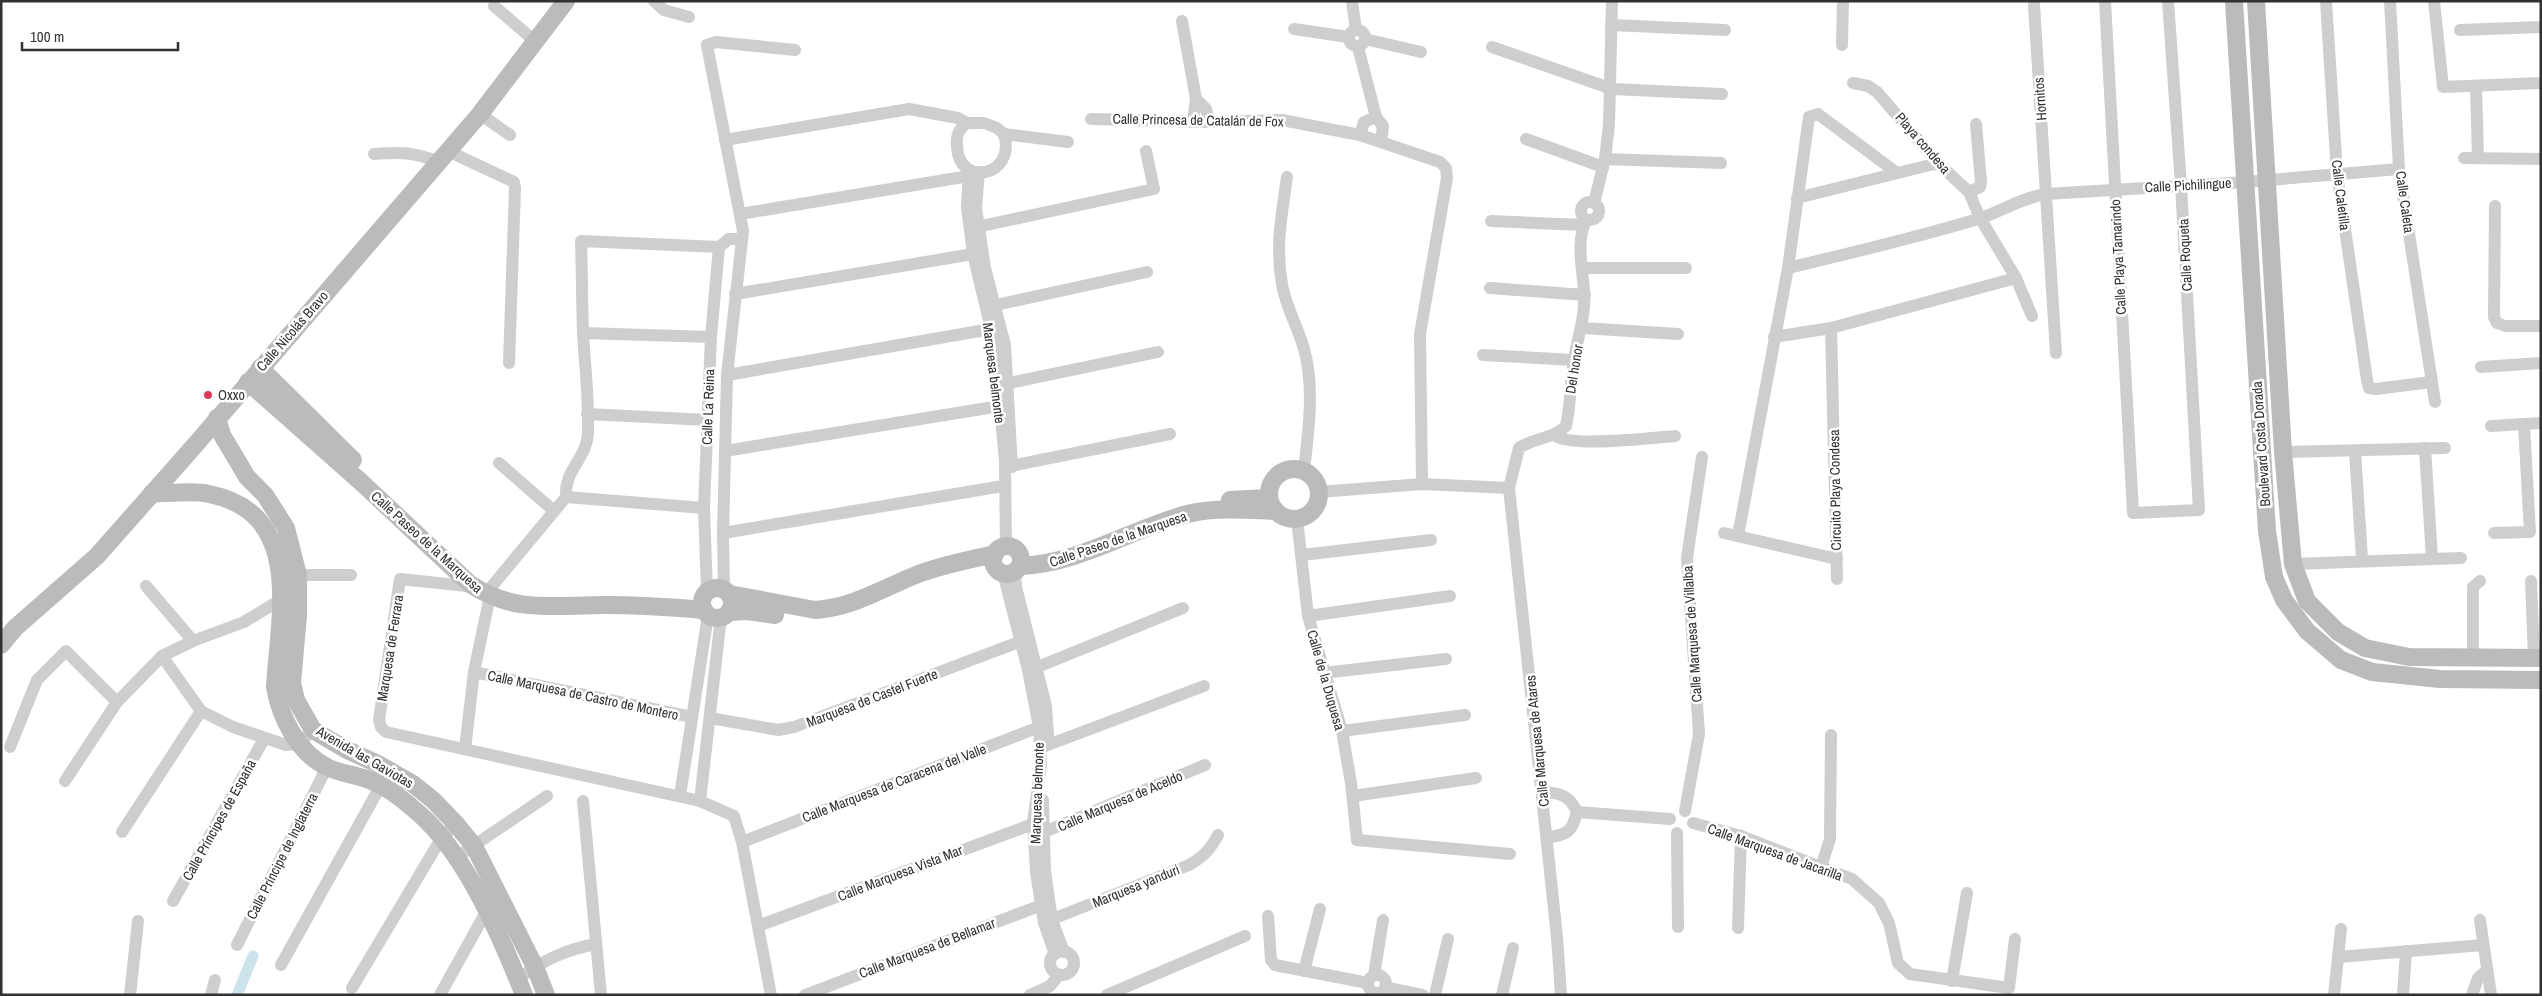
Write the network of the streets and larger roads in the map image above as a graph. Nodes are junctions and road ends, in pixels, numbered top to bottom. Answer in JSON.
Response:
{"nodes":[{"id":1,"x":566,"y":1,"type":"edge"},
{"id":2,"x":654,"y":1,"type":"edge"},
{"id":3,"x":1352,"y":1,"type":"edge"},
{"id":4,"x":1613,"y":1,"type":"edge"},
{"id":5,"x":1843,"y":1,"type":"edge"},
{"id":6,"x":2105,"y":1,"type":"edge"},
{"id":7,"x":2168,"y":1,"type":"edge"},
{"id":8,"x":2234,"y":1,"type":"edge"},
{"id":9,"x":2256,"y":1,"type":"edge"},
{"id":10,"x":2326,"y":1,"type":"edge"},
{"id":11,"x":2390,"y":1,"type":"edge"},
{"id":12,"x":2434,"y":1,"type":"edge"},
{"id":13,"x":2034,"y":5,"type":"dead end"},
{"id":14,"x":494,"y":6,"type":"dead end"},
{"id":15,"x":689,"y":16,"type":"dead end"},
{"id":16,"x":1182,"y":21,"type":"dead end"},
{"id":17,"x":1611,"y":25,"type":"junction"},
{"id":18,"x":2541,"y":27,"type":"edge"},
{"id":19,"x":1294,"y":29,"type":"dead end"},
{"id":20,"x":1725,"y":30,"type":"dead end"},
{"id":21,"x":2460,"y":30,"type":"dead end"},
{"id":22,"x":1357,"y":38,"type":"junction"},
{"id":23,"x":536,"y":42,"type":"junction"},
{"id":24,"x":1842,"y":45,"type":"dead end"},
{"id":25,"x":1492,"y":47,"type":"dead end"},
{"id":26,"x":795,"y":50,"type":"dead end"},
{"id":27,"x":1421,"y":52,"type":"dead end"},
{"id":28,"x":2541,"y":82,"type":"edge"},
{"id":29,"x":1853,"y":83,"type":"dead end"},
{"id":30,"x":2476,"y":86,"type":"junction"},
{"id":31,"x":1612,"y":89,"type":"junction"},
{"id":32,"x":1722,"y":94,"type":"dead end"},
{"id":33,"x":1196,"y":99,"type":"junction"},
{"id":34,"x":480,"y":114,"type":"junction"},
{"id":35,"x":1376,"y":117,"type":"junction"},
{"id":36,"x":1091,"y":119,"type":"dead end"},
{"id":37,"x":1193,"y":122,"type":"junction"},
{"id":38,"x":1209,"y":122,"type":"junction"},
{"id":39,"x":967,"y":123,"type":"junction"},
{"id":40,"x":1976,"y":124,"type":"dead end"},
{"id":41,"x":1004,"y":134,"type":"junction"},
{"id":42,"x":510,"y":135,"type":"dead end"},
{"id":43,"x":1360,"y":135,"type":"junction"},
{"id":44,"x":1526,"y":139,"type":"dead end"},
{"id":45,"x":725,"y":140,"type":"junction"},
{"id":46,"x":1068,"y":142,"type":"dead end"},
{"id":47,"x":1381,"y":142,"type":"junction"},
{"id":48,"x":1146,"y":151,"type":"dead end"},
{"id":49,"x":374,"y":154,"type":"dead end"},
{"id":50,"x":443,"y":157,"type":"junction"},
{"id":51,"x":2464,"y":158,"type":"dead end"},
{"id":52,"x":2478,"y":158,"type":"junction"},
{"id":53,"x":2541,"y":158,"type":"edge"},
{"id":54,"x":1604,"y":163,"type":"junction"},
{"id":55,"x":1721,"y":163,"type":"dead end"},
{"id":56,"x":1940,"y":165,"type":"junction"},
{"id":57,"x":2400,"y":169,"type":"junction"},
{"id":58,"x":972,"y":173,"type":"junction"},
{"id":59,"x":1897,"y":173,"type":"junction"},
{"id":60,"x":2336,"y":174,"type":"junction"},
{"id":61,"x":1287,"y":177,"type":"dead end"},
{"id":62,"x":2268,"y":179,"type":"junction"},
{"id":63,"x":2246,"y":182,"type":"junction"},
{"id":64,"x":2182,"y":185,"type":"junction"},
{"id":65,"x":2114,"y":188,"type":"junction"},
{"id":66,"x":1969,"y":192,"type":"junction"},
{"id":67,"x":2046,"y":194,"type":"junction"},
{"id":68,"x":1797,"y":198,"type":"junction"},
{"id":69,"x":2495,"y":206,"type":"dead end"},
{"id":70,"x":740,"y":214,"type":"junction"},
{"id":71,"x":1980,"y":218,"type":"junction"},
{"id":72,"x":1491,"y":221,"type":"dead end"},
{"id":73,"x":1585,"y":222,"type":"junction"},
{"id":74,"x":974,"y":228,"type":"junction"},
{"id":75,"x":742,"y":239,"type":"junction"},
{"id":76,"x":720,"y":247,"type":"junction"},
{"id":77,"x":973,"y":254,"type":"junction"},
{"id":78,"x":1582,"y":268,"type":"junction"},
{"id":79,"x":1686,"y":268,"type":"dead end"},
{"id":80,"x":1788,"y":268,"type":"junction"},
{"id":81,"x":1147,"y":272,"type":"dead end"},
{"id":82,"x":2016,"y":278,"type":"junction"},
{"id":83,"x":1490,"y":288,"type":"dead end"},
{"id":84,"x":734,"y":294,"type":"junction"},
{"id":85,"x":1585,"y":294,"type":"junction"},
{"id":86,"x":990,"y":306,"type":"junction"},
{"id":87,"x":2032,"y":316,"type":"dead end"},
{"id":88,"x":2541,"y":326,"type":"edge"},
{"id":89,"x":1582,"y":328,"type":"junction"},
{"id":90,"x":1831,"y":328,"type":"junction"},
{"id":91,"x":991,"y":329,"type":"junction"},
{"id":92,"x":583,"y":334,"type":"junction"},
{"id":93,"x":1678,"y":334,"type":"dead end"},
{"id":94,"x":711,"y":337,"type":"junction"},
{"id":95,"x":1774,"y":337,"type":"junction"},
{"id":96,"x":1158,"y":352,"type":"dead end"},
{"id":97,"x":2056,"y":353,"type":"dead end"},
{"id":98,"x":1483,"y":355,"type":"dead end"},
{"id":99,"x":1574,"y":360,"type":"junction"},
{"id":100,"x":509,"y":363,"type":"dead end"},
{"id":101,"x":2541,"y":363,"type":"edge"},
{"id":102,"x":2481,"y":367,"type":"dead end"},
{"id":103,"x":260,"y":368,"type":"junction"},
{"id":104,"x":727,"y":375,"type":"junction"},
{"id":105,"x":248,"y":382,"type":"junction"},
{"id":106,"x":2431,"y":382,"type":"junction"},
{"id":107,"x":1003,"y":385,"type":"junction"},
{"id":108,"x":2435,"y":402,"type":"dead end"},
{"id":109,"x":1005,"y":405,"type":"junction"},
{"id":110,"x":587,"y":414,"type":"junction"},
{"id":111,"x":217,"y":418,"type":"junction"},
{"id":112,"x":708,"y":420,"type":"junction"},
{"id":113,"x":2541,"y":422,"type":"edge"},
{"id":114,"x":2524,"y":425,"type":"junction"},
{"id":115,"x":2491,"y":426,"type":"dead end"},
{"id":116,"x":1170,"y":434,"type":"dead end"},
{"id":117,"x":1554,"y":435,"type":"junction"},
{"id":118,"x":1675,"y":436,"type":"dead end"},
{"id":119,"x":2425,"y":448,"type":"junction"},
{"id":120,"x":2445,"y":448,"type":"dead end"},
{"id":121,"x":725,"y":451,"type":"junction"},
{"id":122,"x":2355,"y":451,"type":"junction"},
{"id":123,"x":2283,"y":452,"type":"junction"},
{"id":124,"x":1702,"y":457,"type":"dead end"},
{"id":125,"x":499,"y":463,"type":"dead end"},
{"id":126,"x":1008,"y":467,"type":"junction"},
{"id":127,"x":1304,"y":471,"type":"junction"},
{"id":128,"x":365,"y":479,"type":"junction"},
{"id":129,"x":1422,"y":484,"type":"junction"},
{"id":130,"x":1003,"y":486,"type":"junction"},
{"id":131,"x":1509,"y":488,"type":"junction"},
{"id":132,"x":1318,"y":492,"type":"junction"},
{"id":133,"x":152,"y":493,"type":"junction"},
{"id":134,"x":382,"y":496,"type":"junction"},
{"id":135,"x":566,"y":497,"type":"junction"},
{"id":136,"x":1273,"y":504,"type":"junction"},
{"id":137,"x":704,"y":508,"type":"junction"},
{"id":138,"x":553,"y":510,"type":"junction"},
{"id":139,"x":2133,"y":513,"type":"joint"},
{"id":140,"x":1297,"y":519,"type":"junction"},
{"id":141,"x":723,"y":533,"type":"junction"},
{"id":142,"x":1724,"y":533,"type":"dead end"},
{"id":143,"x":2494,"y":533,"type":"dead end"},
{"id":144,"x":1738,"y":536,"type":"junction"},
{"id":145,"x":1432,"y":540,"type":"dead end"},
{"id":146,"x":1302,"y":555,"type":"junction"},
{"id":147,"x":2432,"y":558,"type":"junction"},
{"id":148,"x":2461,"y":558,"type":"dead end"},
{"id":149,"x":1837,"y":559,"type":"junction"},
{"id":150,"x":2362,"y":559,"type":"junction"},
{"id":151,"x":1008,"y":560,"type":"junction"},
{"id":152,"x":2293,"y":564,"type":"junction"},
{"id":153,"x":298,"y":575,"type":"junction"},
{"id":154,"x":351,"y":575,"type":"dead end"},
{"id":155,"x":1837,"y":579,"type":"dead end"},
{"id":156,"x":2480,"y":581,"type":"dead end"},
{"id":157,"x":2530,"y":581,"type":"dead end"},
{"id":158,"x":470,"y":584,"type":"junction"},
{"id":159,"x":146,"y":586,"type":"dead end"},
{"id":160,"x":490,"y":591,"type":"junction"},
{"id":161,"x":1450,"y":596,"type":"dead end"},
{"id":162,"x":282,"y":599,"type":"junction"},
{"id":163,"x":715,"y":604,"type":"junction"},
{"id":164,"x":1183,"y":608,"type":"dead end"},
{"id":165,"x":1308,"y":616,"type":"junction"},
{"id":166,"x":1024,"y":640,"type":"junction"},
{"id":167,"x":193,"y":641,"type":"junction"},
{"id":168,"x":1,"y":645,"type":"edge"},
{"id":169,"x":162,"y":656,"type":"junction"},
{"id":170,"x":2537,"y":658,"type":"edge"},
{"id":171,"x":1446,"y":659,"type":"dead end"},
{"id":172,"x":2473,"y":659,"type":"junction"},
{"id":173,"x":1032,"y":669,"type":"junction"},
{"id":174,"x":474,"y":672,"type":"junction"},
{"id":175,"x":1323,"y":673,"type":"junction"},
{"id":176,"x":2541,"y":680,"type":"edge"},
{"id":177,"x":1204,"y":686,"type":"dead end"},
{"id":178,"x":117,"y":702,"type":"junction"},
{"id":179,"x":201,"y":711,"type":"junction"},
{"id":180,"x":1465,"y":715,"type":"dead end"},
{"id":181,"x":692,"y":717,"type":"junction"},
{"id":182,"x":710,"y":718,"type":"junction"},
{"id":183,"x":1043,"y":726,"type":"junction"},
{"id":184,"x":313,"y":730,"type":"junction"},
{"id":185,"x":1342,"y":731,"type":"junction"},
{"id":186,"x":1831,"y":734,"type":"dead end"},
{"id":187,"x":264,"y":739,"type":"junction"},
{"id":188,"x":298,"y":744,"type":"junction"},
{"id":189,"x":10,"y":747,"type":"dead end"},
{"id":190,"x":1044,"y":747,"type":"junction"},
{"id":191,"x":465,"y":749,"type":"junction"},
{"id":192,"x":1205,"y":765,"type":"dead end"},
{"id":193,"x":331,"y":768,"type":"junction"},
{"id":194,"x":1476,"y":778,"type":"dead end"},
{"id":195,"x":65,"y":781,"type":"dead end"},
{"id":196,"x":377,"y":783,"type":"junction"},
{"id":197,"x":1541,"y":791,"type":"junction"},
{"id":198,"x":547,"y":796,"type":"dead end"},
{"id":199,"x":680,"y":796,"type":"junction"},
{"id":200,"x":1353,"y":796,"type":"junction"},
{"id":201,"x":584,"y":801,"type":"dead end"},
{"id":202,"x":700,"y":801,"type":"junction"},
{"id":203,"x":1685,"y":811,"type":"junction"},
{"id":204,"x":1578,"y":812,"type":"junction"},
{"id":205,"x":1670,"y":819,"type":"junction"},
{"id":206,"x":1693,"y":823,"type":"junction"},
{"id":207,"x":456,"y":824,"type":"junction"},
{"id":208,"x":1038,"y":828,"type":"junction"},
{"id":209,"x":122,"y":832,"type":"dead end"},
{"id":210,"x":1678,"y":833,"type":"junction"},
{"id":211,"x":1218,"y":835,"type":"dead end"},
{"id":212,"x":1742,"y":836,"type":"junction"},
{"id":213,"x":442,"y":837,"type":"junction"},
{"id":214,"x":1547,"y":838,"type":"junction"},
{"id":215,"x":742,"y":842,"type":"junction"},
{"id":216,"x":474,"y":846,"type":"junction"},
{"id":217,"x":1510,"y":854,"type":"dead end"},
{"id":218,"x":457,"y":857,"type":"junction"},
{"id":219,"x":1821,"y":867,"type":"junction"},
{"id":220,"x":1967,"y":893,"type":"dead end"},
{"id":221,"x":502,"y":899,"type":"junction"},
{"id":222,"x":173,"y":901,"type":"dead end"},
{"id":223,"x":1045,"y":904,"type":"junction"},
{"id":224,"x":1320,"y":909,"type":"dead end"},
{"id":225,"x":486,"y":912,"type":"junction"},
{"id":226,"x":1268,"y":916,"type":"dead end"},
{"id":227,"x":1383,"y":920,"type":"dead end"},
{"id":228,"x":2480,"y":920,"type":"dead end"},
{"id":229,"x":138,"y":921,"type":"dead end"},
{"id":230,"x":1048,"y":921,"type":"junction"},
{"id":231,"x":758,"y":926,"type":"junction"},
{"id":232,"x":1678,"y":927,"type":"dead end"},
{"id":233,"x":1738,"y":928,"type":"dead end"},
{"id":234,"x":2341,"y":929,"type":"dead end"},
{"id":235,"x":1245,"y":936,"type":"dead end"},
{"id":236,"x":1448,"y":938,"type":"dead end"},
{"id":237,"x":2015,"y":939,"type":"dead end"},
{"id":238,"x":596,"y":944,"type":"junction"},
{"id":239,"x":237,"y":945,"type":"dead end"},
{"id":240,"x":2483,"y":945,"type":"junction"},
{"id":241,"x":1513,"y":948,"type":"dead end"},
{"id":242,"x":2406,"y":951,"type":"junction"},
{"id":243,"x":1060,"y":953,"type":"junction"},
{"id":244,"x":2338,"y":957,"type":"junction"},
{"id":245,"x":281,"y":965,"type":"dead end"},
{"id":246,"x":535,"y":967,"type":"junction"},
{"id":247,"x":2486,"y":971,"type":"junction"},
{"id":248,"x":1304,"y":972,"type":"junction"},
{"id":249,"x":1059,"y":975,"type":"junction"},
{"id":250,"x":215,"y":980,"type":"dead end"},
{"id":251,"x":1952,"y":981,"type":"junction"},
{"id":252,"x":1376,"y":986,"type":"edge"},
{"id":253,"x":521,"y":987,"type":"edge"},
{"id":254,"x":352,"y":988,"type":"dead end"},
{"id":255,"x":130,"y":995,"type":"edge"},
{"id":256,"x":211,"y":995,"type":"edge"},
{"id":257,"x":440,"y":995,"type":"edge"},
{"id":258,"x":546,"y":995,"type":"edge"},
{"id":259,"x":601,"y":995,"type":"edge"},
{"id":260,"x":770,"y":995,"type":"edge"},
{"id":261,"x":805,"y":995,"type":"edge"},
{"id":262,"x":1030,"y":995,"type":"edge"},
{"id":263,"x":1107,"y":995,"type":"edge"},
{"id":264,"x":1423,"y":995,"type":"edge"},
{"id":265,"x":1435,"y":995,"type":"edge"},
{"id":266,"x":1502,"y":995,"type":"edge"},
{"id":267,"x":1561,"y":995,"type":"edge"},
{"id":268,"x":2334,"y":995,"type":"edge"},
{"id":269,"x":2403,"y":995,"type":"edge"},
{"id":270,"x":2472,"y":995,"type":"edge"},
{"id":271,"x":2491,"y":995,"type":"edge"}],
"edges":[{"from":1,"to":23,"type":"street","name":"Calle Nicolás Bravo"},
{"from":2,"to":15,"type":"street"},
{"from":3,"to":22,"type":"street"},
{"from":4,"to":17,"type":"street"},
{"from":5,"to":24,"type":"street"},
{"from":6,"to":65,"type":"street","name":"Calle Playa Tamarindo"},
{"from":7,"to":64,"type":"street","name":"Calle Roqueta"},
{"from":8,"to":63,"type":"street","name":"Boulevard Costa Dorada"},
{"from":9,"to":62,"type":"street","name":"Boulevard Costa Dorada"},
{"from":10,"to":60,"type":"street","name":"Calle Caletilla"},
{"from":11,"to":57,"type":"street","name":"Calle Caleta"},
{"from":12,"to":30,"type":"street"},
{"from":13,"to":67,"type":"street","name":"Hornitos"},
{"from":14,"to":23,"type":"street"},
{"from":16,"to":33,"type":"street"},
{"from":17,"to":20,"type":"street"},
{"from":17,"to":31,"type":"street"},
{"from":18,"to":21,"type":"street"},
{"from":19,"to":22,"type":"street"},
{"from":22,"to":27,"type":"street"},
{"from":22,"to":35,"type":"street"},
{"from":23,"to":34,"type":"street","name":"Calle Nicolás Bravo"},
{"from":25,"to":31,"type":"street"},
{"from":26,"to":45,"type":"street","name":"Calle La Reina"},
{"from":28,"to":30,"type":"street"},
{"from":29,"to":56,"type":"street","name":"Playa condesa"},
{"from":30,"to":52,"type":"street"},
{"from":31,"to":32,"type":"street"},
{"from":31,"to":54,"type":"street"},
{"from":33,"to":37,"type":"street"},
{"from":33,"to":38,"type":"street"},
{"from":34,"to":42,"type":"street"},
{"from":34,"to":50,"type":"street","name":"Calle Nicolás Bravo"},
{"from":35,"to":43,"type":"street"},
{"from":35,"to":47,"type":"street"},
{"from":36,"to":37,"type":"street","name":"Calle Princesa de Catalán de Fox"},
{"from":37,"to":38,"type":"street","name":"Calle Princesa de Catalán de Fox"},
{"from":38,"to":43,"type":"street","name":"Calle Princesa de Catalán de Fox"},
{"from":39,"to":41,"type":"street"},
{"from":39,"to":45,"type":"street"},
{"from":39,"to":58,"type":"street"},
{"from":40,"to":66,"type":"street"},
{"from":41,"to":46,"type":"street"},
{"from":41,"to":58,"type":"street"},
{"from":43,"to":47,"type":"street","name":"Calle Princesa de Catalán de Fox"},
{"from":44,"to":54,"type":"street"},
{"from":45,"to":70,"type":"street","name":"Calle La Reina"},
{"from":47,"to":129,"type":"street","name":"Calle Princesa de Catalán de Fox"},
{"from":48,"to":74,"type":"street"},
{"from":49,"to":50,"type":"street"},
{"from":50,"to":100,"type":"street"},
{"from":50,"to":103,"type":"street","name":"Calle Nicolás Bravo"},
{"from":51,"to":52,"type":"street"},
{"from":52,"to":53,"type":"street"},
{"from":54,"to":55,"type":"street"},
{"from":54,"to":73,"type":"street"},
{"from":56,"to":59,"type":"street"},
{"from":56,"to":66,"type":"street","name":"Playa condesa"},
{"from":57,"to":60,"type":"street","name":"Calle Pichilingue"},
{"from":57,"to":106,"type":"street","name":"Calle Caleta"},
{"from":58,"to":70,"type":"street"},
{"from":58,"to":74,"type":"street","name":"Marquesa belmonte"},
{"from":59,"to":68,"type":"street"},
{"from":59,"to":68,"type":"street"},
{"from":60,"to":62,"type":"street","name":"Calle Pichilingue"},
{"from":60,"to":106,"type":"street","name":"Calle Caletilla"},
{"from":61,"to":127,"type":"street"},
{"from":62,"to":63,"type":"street","name":"Calle Pichilingue"},
{"from":62,"to":123,"type":"street","name":"Boulevard Costa Dorada"},
{"from":63,"to":64,"type":"street","name":"Calle Pichilingue"},
{"from":63,"to":176,"type":"street","name":"Boulevard Costa Dorada"},
{"from":64,"to":65,"type":"street","name":"Calle Pichilingue"},
{"from":64,"to":139,"type":"street","name":"Calle Roqueta"},
{"from":65,"to":67,"type":"street","name":"Calle Pichilingue"},
{"from":65,"to":139,"type":"street","name":"Calle Playa Tamarindo"},
{"from":66,"to":71,"type":"street","name":"Playa condesa"},
{"from":67,"to":71,"type":"street","name":"Calle Pichilingue"},
{"from":67,"to":97,"type":"street","name":"Hornitos"},
{"from":68,"to":80,"type":"street"},
{"from":69,"to":88,"type":"street"},
{"from":70,"to":75,"type":"street","name":"Calle La Reina"},
{"from":71,"to":80,"type":"street","name":"Calle Pichilingue"},
{"from":71,"to":82,"type":"street"},
{"from":72,"to":73,"type":"street"},
{"from":73,"to":78,"type":"street","name":"Del honor"},
{"from":74,"to":77,"type":"street","name":"Marquesa belmonte"},
{"from":74,"to":86,"type":"street","name":"Marquesa belmonte"},
{"from":75,"to":76,"type":"street"},
{"from":75,"to":84,"type":"street","name":"Calle La Reina"},
{"from":76,"to":92,"type":"street"},
{"from":76,"to":94,"type":"street","name":"Calle La Reina"},
{"from":77,"to":84,"type":"street"},
{"from":77,"to":86,"type":"street","name":"Marquesa belmonte"},
{"from":78,"to":79,"type":"street"},
{"from":78,"to":85,"type":"street","name":"Del honor"},
{"from":80,"to":95,"type":"street"},
{"from":81,"to":86,"type":"street"},
{"from":82,"to":87,"type":"street"},
{"from":82,"to":90,"type":"street"},
{"from":83,"to":85,"type":"street"},
{"from":84,"to":104,"type":"street","name":"Calle La Reina"},
{"from":85,"to":89,"type":"street","name":"Del honor"},
{"from":86,"to":91,"type":"street","name":"Marquesa belmonte"},
{"from":86,"to":107,"type":"street","name":"Marquesa belmonte"},
{"from":89,"to":93,"type":"street"},
{"from":89,"to":99,"type":"street","name":"Del honor"},
{"from":90,"to":95,"type":"street"},
{"from":90,"to":149,"type":"street","name":"Circuito Playa Condesa"},
{"from":91,"to":104,"type":"street"},
{"from":91,"to":107,"type":"street","name":"Marquesa belmonte"},
{"from":92,"to":94,"type":"street"},
{"from":92,"to":110,"type":"street"},
{"from":94,"to":112,"type":"street","name":"Calle La Reina"},
{"from":95,"to":144,"type":"street"},
{"from":96,"to":107,"type":"street"},
{"from":98,"to":99,"type":"street"},
{"from":99,"to":117,"type":"street","name":"Del honor"},
{"from":101,"to":102,"type":"street"},
{"from":103,"to":105,"type":"street","name":"Calle Nicolás Bravo"},
{"from":103,"to":128,"type":"street","name":"Calle Paseo de la Marquesa"},
{"from":104,"to":121,"type":"street","name":"Calle La Reina"},
{"from":105,"to":111,"type":"street","name":"Calle Nicolás Bravo"},
{"from":105,"to":128,"type":"street","name":"Calle Paseo de la Marquesa"},
{"from":106,"to":108,"type":"street","name":"Calle Caleta"},
{"from":107,"to":109,"type":"street","name":"Marquesa belmonte"},
{"from":109,"to":121,"type":"street"},
{"from":109,"to":126,"type":"street","name":"Marquesa belmonte"},
{"from":110,"to":112,"type":"street"},
{"from":110,"to":135,"type":"street"},
{"from":111,"to":133,"type":"street","name":"Calle Nicolás Bravo"},
{"from":111,"to":153,"type":"street","name":"Avenida las Gaviotas"},
{"from":112,"to":137,"type":"street","name":"Calle La Reina"},
{"from":113,"to":114,"type":"street"},
{"from":114,"to":115,"type":"street"},
{"from":114,"to":143,"type":"street"},
{"from":116,"to":126,"type":"street"},
{"from":117,"to":118,"type":"street"},
{"from":117,"to":131,"type":"street"},
{"from":119,"to":120,"type":"street"},
{"from":119,"to":122,"type":"street"},
{"from":119,"to":147,"type":"street"},
{"from":121,"to":141,"type":"street","name":"Calle La Reina"},
{"from":122,"to":123,"type":"street"},
{"from":122,"to":150,"type":"street"},
{"from":123,"to":152,"type":"street","name":"Boulevard Costa Dorada"},
{"from":124,"to":203,"type":"street","name":"Calle Marquesa de Villalba"},
{"from":125,"to":138,"type":"street"},
{"from":126,"to":130,"type":"street","name":"Marquesa belmonte"},
{"from":126,"to":151,"type":"street","name":"Marquesa belmonte"},
{"from":127,"to":132,"type":"street"},
{"from":127,"to":136,"type":"street"},
{"from":128,"to":134,"type":"street","name":"Calle Paseo de la Marquesa"},
{"from":129,"to":131,"type":"street"},
{"from":129,"to":132,"type":"street"},
{"from":130,"to":141,"type":"street"},
{"from":130,"to":151,"type":"street","name":"Marquesa belmonte"},
{"from":131,"to":197,"type":"street","name":"Calle Marquesa de Atares"},
{"from":132,"to":140,"type":"street"},
{"from":133,"to":162,"type":"street","name":"Avenida las Gaviotas"},
{"from":133,"to":168,"type":"street","name":"Calle Nicolás Bravo"},
{"from":134,"to":158,"type":"street","name":"Calle Paseo de la Marquesa"},
{"from":134,"to":160,"type":"street","name":"Calle Paseo de la Marquesa"},
{"from":135,"to":137,"type":"street"},
{"from":135,"to":138,"type":"street"},
{"from":136,"to":140,"type":"street"},
{"from":136,"to":151,"type":"street","name":"Calle Paseo de la Marquesa"},
{"from":137,"to":163,"type":"street","name":"Calle La Reina"},
{"from":138,"to":160,"type":"street"},
{"from":140,"to":146,"type":"street","name":"Calle de la Duquesa"},
{"from":141,"to":163,"type":"street","name":"Calle La Reina"},
{"from":142,"to":144,"type":"street","name":"Circuito Playa Condesa"},
{"from":144,"to":149,"type":"street","name":"Circuito Playa Condesa"},
{"from":145,"to":146,"type":"street"},
{"from":146,"to":165,"type":"street","name":"Calle de la Duquesa"},
{"from":147,"to":148,"type":"street"},
{"from":147,"to":150,"type":"street"},
{"from":149,"to":155,"type":"street"},
{"from":150,"to":152,"type":"street"},
{"from":151,"to":163,"type":"street","name":"Calle Paseo de la Marquesa"},
{"from":151,"to":166,"type":"street","name":"Marquesa belmonte"},
{"from":152,"to":172,"type":"street","name":"Boulevard Costa Dorada"},
{"from":153,"to":154,"type":"street"},
{"from":153,"to":184,"type":"street","name":"Avenida las Gaviotas"},
{"from":156,"to":172,"type":"street"},
{"from":157,"to":170,"type":"street"},
{"from":158,"to":160,"type":"street","name":"Calle Paseo de la Marquesa"},
{"from":158,"to":191,"type":"street","name":"Marquesa de Ferrara"},
{"from":159,"to":167,"type":"street"},
{"from":160,"to":163,"type":"street","name":"Calle Paseo de la Marquesa"},
{"from":160,"to":174,"type":"street"},
{"from":161,"to":165,"type":"street"},
{"from":162,"to":167,"type":"street"},
{"from":162,"to":188,"type":"street","name":"Avenida las Gaviotas"},
{"from":163,"to":181,"type":"street","name":"Calle La Reina"},
{"from":163,"to":182,"type":"street","name":"Calle La Reina"},
{"from":164,"to":173,"type":"street"},
{"from":165,"to":175,"type":"street","name":"Calle de la Duquesa"},
{"from":166,"to":173,"type":"street","name":"Marquesa belmonte"},
{"from":166,"to":182,"type":"street","name":"Marquesa de Castel Fuerte"},
{"from":167,"to":169,"type":"street"},
{"from":169,"to":178,"type":"street"},
{"from":169,"to":179,"type":"street"},
{"from":170,"to":172,"type":"street","name":"Boulevard Costa Dorada"},
{"from":171,"to":175,"type":"street"},
{"from":173,"to":183,"type":"street","name":"Marquesa belmonte"},
{"from":174,"to":181,"type":"street","name":"Calle Marquesa de Castro de Montero"},
{"from":174,"to":191,"type":"street"},
{"from":175,"to":185,"type":"street","name":"Calle de la Duquesa"},
{"from":177,"to":190,"type":"street"},
{"from":178,"to":189,"type":"street"},
{"from":178,"to":195,"type":"street"},
{"from":179,"to":187,"type":"street"},
{"from":179,"to":209,"type":"street"},
{"from":180,"to":185,"type":"street"},
{"from":181,"to":199,"type":"street","name":"Calle La Reina"},
{"from":182,"to":202,"type":"street","name":"Calle La Reina"},
{"from":183,"to":190,"type":"street","name":"Marquesa belmonte"},
{"from":183,"to":215,"type":"street","name":"Calle Marquesa de Caracena del Valle"},
{"from":184,"to":188,"type":"street"},
{"from":184,"to":207,"type":"street","name":"Avenida las Gaviotas"},
{"from":185,"to":200,"type":"street","name":"Calle de la Duquesa"},
{"from":186,"to":219,"type":"street"},
{"from":187,"to":188,"type":"street"},
{"from":187,"to":222,"type":"street","name":"Calle Príncipes de España"},
{"from":188,"to":193,"type":"street","name":"Avenida las Gaviotas"},
{"from":190,"to":208,"type":"street","name":"Marquesa belmonte"},
{"from":191,"to":199,"type":"street"},
{"from":192,"to":208,"type":"street","name":"Calle Marquesa de Aceldo"},
{"from":193,"to":196,"type":"street","name":"Avenida las Gaviotas"},
{"from":193,"to":239,"type":"street","name":"Calle Príncipe de Inglaterra"},
{"from":194,"to":200,"type":"street"},
{"from":196,"to":213,"type":"street","name":"Avenida las Gaviotas"},
{"from":196,"to":245,"type":"street"},
{"from":197,"to":204,"type":"street"},
{"from":197,"to":214,"type":"street","name":"Calle Marquesa de Atares"},
{"from":198,"to":216,"type":"street"},
{"from":199,"to":202,"type":"street"},
{"from":200,"to":217,"type":"street","name":"Calle de la Duquesa"},
{"from":201,"to":238,"type":"street"},
{"from":202,"to":215,"type":"street"},
{"from":203,"to":205,"type":"street"},
{"from":203,"to":206,"type":"street"},
{"from":204,"to":205,"type":"street"},
{"from":204,"to":214,"type":"street"},
{"from":205,"to":210,"type":"street"},
{"from":206,"to":210,"type":"street"},
{"from":206,"to":212,"type":"street","name":"Calle Marquesa de Jacarilla"},
{"from":207,"to":213,"type":"street"},
{"from":207,"to":216,"type":"street","name":"Avenida las Gaviotas"},
{"from":208,"to":223,"type":"street","name":"Marquesa belmonte"},
{"from":208,"to":231,"type":"street","name":"Calle Marquesa Vista Mar"},
{"from":210,"to":232,"type":"street"},
{"from":211,"to":230,"type":"street","name":"Marquesa yanduri"},
{"from":212,"to":219,"type":"street","name":"Calle Marquesa de Jacarilla"},
{"from":212,"to":233,"type":"street"},
{"from":213,"to":218,"type":"street","name":"Avenida las Gaviotas"},
{"from":213,"to":254,"type":"street"},
{"from":214,"to":267,"type":"street","name":"Calle Marquesa de Atares"},
{"from":215,"to":231,"type":"street"},
{"from":216,"to":218,"type":"street"},
{"from":216,"to":221,"type":"street","name":"Avenida las Gaviotas"},
{"from":218,"to":225,"type":"street","name":"Avenida las Gaviotas"},
{"from":219,"to":251,"type":"street","name":"Calle Marquesa de Jacarilla"},
{"from":220,"to":251,"type":"street"},
{"from":221,"to":225,"type":"street"},
{"from":221,"to":246,"type":"street","name":"Avenida las Gaviotas"},
{"from":223,"to":230,"type":"street","name":"Marquesa belmonte"},
{"from":223,"to":261,"type":"street","name":"Calle Marquesa de Bellamar"},
{"from":224,"to":248,"type":"street"},
{"from":225,"to":253,"type":"street","name":"Avenida las Gaviotas"},
{"from":225,"to":257,"type":"street"},
{"from":226,"to":248,"type":"street"},
{"from":227,"to":252,"type":"street"},
{"from":228,"to":240,"type":"street"},
{"from":229,"to":255,"type":"street"},
{"from":230,"to":243,"type":"street","name":"Marquesa belmonte"},
{"from":231,"to":260,"type":"street"},
{"from":234,"to":244,"type":"street"},
{"from":235,"to":263,"type":"street"},
{"from":236,"to":265,"type":"street"},
{"from":237,"to":251,"type":"street","name":"Calle Marquesa de Jacarilla"},
{"from":238,"to":246,"type":"street"},
{"from":238,"to":259,"type":"street"},
{"from":240,"to":242,"type":"street"},
{"from":240,"to":247,"type":"street"},
{"from":241,"to":266,"type":"street"},
{"from":242,"to":244,"type":"street"},
{"from":242,"to":269,"type":"street"},
{"from":243,"to":249,"type":"street"},
{"from":243,"to":249,"type":"street"},
{"from":244,"to":268,"type":"street"},
{"from":246,"to":253,"type":"street"},
{"from":246,"to":258,"type":"street","name":"Avenida las Gaviotas"},
{"from":247,"to":270,"type":"street"},
{"from":247,"to":271,"type":"street"},
{"from":248,"to":252,"type":"street"},
{"from":249,"to":262,"type":"street"},
{"from":250,"to":256,"type":"street"},
{"from":252,"to":264,"type":"street"}]}
